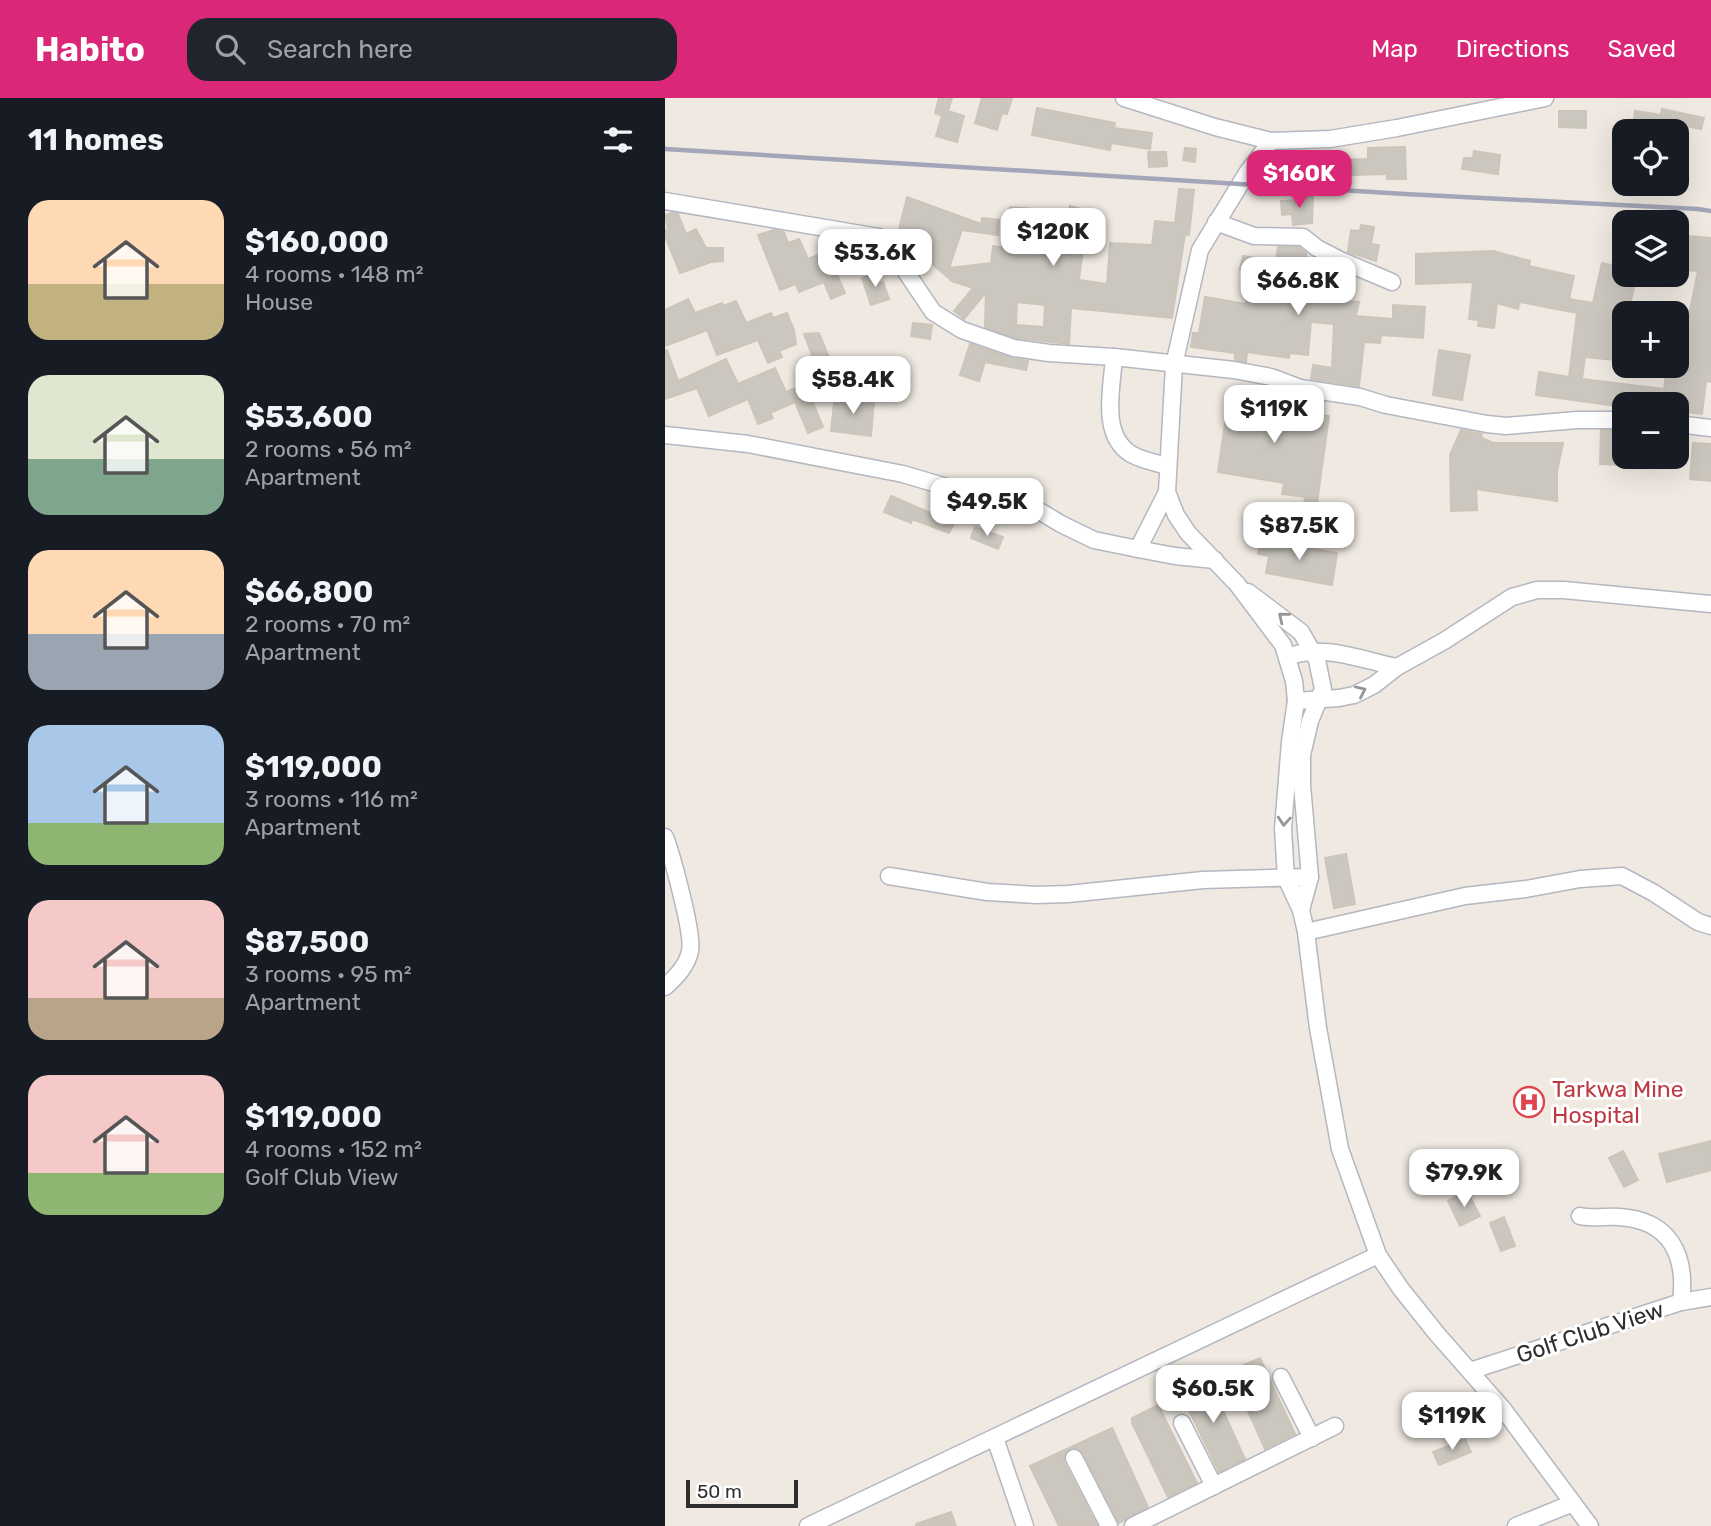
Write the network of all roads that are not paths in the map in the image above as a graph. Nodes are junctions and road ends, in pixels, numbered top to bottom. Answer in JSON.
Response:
{"nodes":[{"id":1,"x":1124,"y":98,"type":"edge"},
{"id":2,"x":1545,"y":98,"type":"edge"},
{"id":3,"x":1271,"y":141,"type":"junction"},
{"id":4,"x":665,"y":201,"type":"edge"},
{"id":5,"x":1216,"y":222,"type":"junction"},
{"id":6,"x":1392,"y":282,"type":"dead end"},
{"id":7,"x":1114,"y":357,"type":"junction"},
{"id":8,"x":1174,"y":365,"type":"junction"},
{"id":9,"x":1612,"y":419,"type":"edge"},
{"id":10,"x":1689,"y":425,"type":"edge"},
{"id":11,"x":1711,"y":428,"type":"edge"},
{"id":12,"x":665,"y":435,"type":"edge"},
{"id":13,"x":1168,"y":466,"type":"junction"},
{"id":14,"x":1167,"y":492,"type":"junction"},
{"id":15,"x":1138,"y":549,"type":"junction"},
{"id":16,"x":1215,"y":560,"type":"junction"},
{"id":17,"x":1237,"y":584,"type":"junction"},
{"id":18,"x":1711,"y":604,"type":"edge"},
{"id":19,"x":1314,"y":651,"type":"junction"},
{"id":20,"x":1287,"y":657,"type":"junction"},
{"id":21,"x":1397,"y":667,"type":"junction"},
{"id":22,"x":1320,"y":700,"type":"junction"},
{"id":23,"x":1296,"y":701,"type":"junction"},
{"id":24,"x":1294,"y":786,"type":"junction"},
{"id":25,"x":665,"y":837,"type":"edge"},
{"id":26,"x":890,"y":876,"type":"dead end"},
{"id":27,"x":1310,"y":877,"type":"junction"},
{"id":28,"x":1286,"y":878,"type":"junction"},
{"id":29,"x":1301,"y":909,"type":"junction"},
{"id":30,"x":1711,"y":926,"type":"edge"},
{"id":31,"x":1305,"y":932,"type":"junction"},
{"id":32,"x":665,"y":987,"type":"edge"},
{"id":33,"x":1580,"y":1216,"type":"dead end"},
{"id":34,"x":1378,"y":1255,"type":"junction"},
{"id":35,"x":1711,"y":1297,"type":"edge"},
{"id":36,"x":1681,"y":1302,"type":"junction"},
{"id":37,"x":1470,"y":1371,"type":"junction"},
{"id":38,"x":1281,"y":1377,"type":"dead end"},
{"id":39,"x":1182,"y":1423,"type":"dead end"},
{"id":40,"x":1335,"y":1426,"type":"dead end"},
{"id":41,"x":1312,"y":1437,"type":"junction"},
{"id":42,"x":995,"y":1438,"type":"junction"},
{"id":43,"x":1075,"y":1458,"type":"dead end"},
{"id":44,"x":1214,"y":1486,"type":"junction"},
{"id":45,"x":1573,"y":1503,"type":"junction"},
{"id":46,"x":808,"y":1526,"type":"edge"},
{"id":47,"x":1024,"y":1526,"type":"edge"},
{"id":48,"x":1109,"y":1526,"type":"edge"},
{"id":49,"x":1133,"y":1526,"type":"edge"},
{"id":50,"x":1516,"y":1526,"type":"edge"},
{"id":51,"x":1590,"y":1526,"type":"edge"}],
"edges":[{"from":1,"to":3,"type":"street"},
{"from":2,"to":3,"type":"street"},
{"from":3,"to":5,"type":"street"},
{"from":4,"to":7,"type":"street"},
{"from":5,"to":6,"type":"street"},
{"from":5,"to":8,"type":"street"},
{"from":7,"to":8,"type":"street"},
{"from":7,"to":13,"type":"street"},
{"from":8,"to":9,"type":"street"},
{"from":8,"to":13,"type":"street"},
{"from":10,"to":11,"type":"street"},
{"from":12,"to":15,"type":"street"},
{"from":13,"to":14,"type":"street"},
{"from":14,"to":15,"type":"street"},
{"from":14,"to":16,"type":"street"},
{"from":15,"to":16,"type":"street"},
{"from":16,"to":17,"type":"street"},
{"from":19,"to":17,"type":"street","one_way":true},
{"from":17,"to":20,"type":"street"},
{"from":18,"to":21,"type":"street"},
{"from":19,"to":20,"type":"street"},
{"from":19,"to":21,"type":"street"},
{"from":19,"to":22,"type":"street"},
{"from":20,"to":23,"type":"street"},
{"from":22,"to":21,"type":"street","one_way":true},
{"from":22,"to":23,"type":"street"},
{"from":22,"to":24,"type":"street"},
{"from":23,"to":24,"type":"street"},
{"from":24,"to":27,"type":"street"},
{"from":24,"to":28,"type":"street","one_way":true},
{"from":25,"to":32,"type":"street"},
{"from":26,"to":28,"type":"street"},
{"from":27,"to":28,"type":"street"},
{"from":27,"to":29,"type":"street"},
{"from":28,"to":29,"type":"street"},
{"from":29,"to":31,"type":"street"},
{"from":30,"to":31,"type":"street"},
{"from":31,"to":34,"type":"street"},
{"from":33,"to":36,"type":"street"},
{"from":34,"to":37,"type":"street"},
{"from":34,"to":42,"type":"street"},
{"from":35,"to":36,"type":"street","name":"Golf Club View"},
{"from":36,"to":37,"type":"street","name":"Golf Club View"},
{"from":37,"to":45,"type":"street"},
{"from":38,"to":41,"type":"street"},
{"from":39,"to":44,"type":"street"},
{"from":40,"to":41,"type":"street"},
{"from":41,"to":44,"type":"street"},
{"from":42,"to":46,"type":"street"},
{"from":42,"to":47,"type":"street"},
{"from":43,"to":48,"type":"street"},
{"from":44,"to":49,"type":"street"},
{"from":45,"to":50,"type":"street"},
{"from":45,"to":51,"type":"street"}]}
